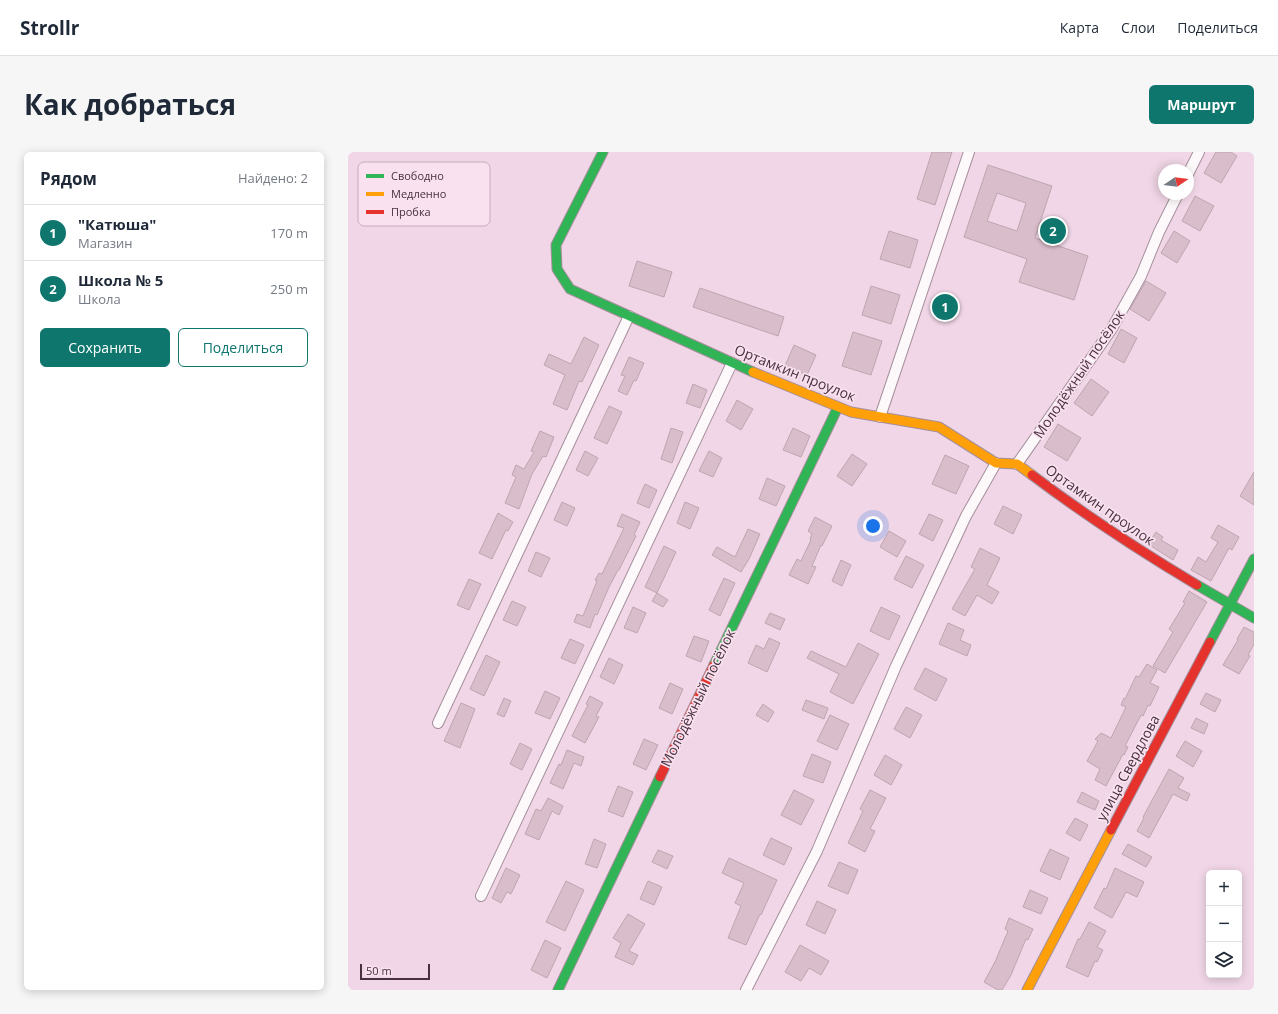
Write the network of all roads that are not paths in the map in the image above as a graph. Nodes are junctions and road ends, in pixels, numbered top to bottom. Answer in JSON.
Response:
{"nodes":[{"id":1,"x":603,"y":152,"type":"edge"},
{"id":2,"x":969,"y":152,"type":"edge"},
{"id":3,"x":1199,"y":152,"type":"edge"},
{"id":4,"x":1193,"y":164,"type":"edge"},
{"id":5,"x":1175,"y":200,"type":"edge"},
{"id":6,"x":629,"y":316,"type":"junction"},
{"id":7,"x":732,"y":362,"type":"junction"},
{"id":8,"x":838,"y":407,"type":"junction"},
{"id":9,"x":880,"y":417,"type":"junction"},
{"id":10,"x":996,"y":463,"type":"junction"},
{"id":11,"x":1017,"y":464,"type":"junction"},
{"id":12,"x":1254,"y":559,"type":"edge"},
{"id":13,"x":1230,"y":604,"type":"junction"},
{"id":14,"x":1254,"y":618,"type":"edge"},
{"id":15,"x":438,"y":723,"type":"dead end"},
{"id":16,"x":481,"y":896,"type":"dead end"},
{"id":17,"x":558,"y":990,"type":"edge"},
{"id":18,"x":746,"y":990,"type":"edge"},
{"id":19,"x":1027,"y":990,"type":"edge"}],
"edges":[{"from":1,"to":6,"type":"street","name":"Ортамкин проулок"},
{"from":2,"to":9,"type":"street"},
{"from":3,"to":4,"type":"street"},
{"from":5,"to":11,"type":"street","name":"Молодёжный посёлок"},
{"from":6,"to":7,"type":"street","name":"Ортамкин проулок"},
{"from":6,"to":15,"type":"street"},
{"from":7,"to":8,"type":"street","name":"Ортамкин проулок"},
{"from":7,"to":16,"type":"street"},
{"from":8,"to":9,"type":"street","name":"Ортамкин проулок"},
{"from":8,"to":17,"type":"street","name":"Молодёжный посёлок"},
{"from":9,"to":10,"type":"street","name":"Ортамкин проулок"},
{"from":10,"to":11,"type":"street","name":"Ортамкин проулок"},
{"from":10,"to":18,"type":"street"},
{"from":11,"to":13,"type":"street","name":"Ортамкин проулок"},
{"from":12,"to":13,"type":"street","name":"улица Свердлова"},
{"from":13,"to":14,"type":"street","name":"Ортамкин проулок"},
{"from":13,"to":19,"type":"street","name":"улица Свердлова"}]}
